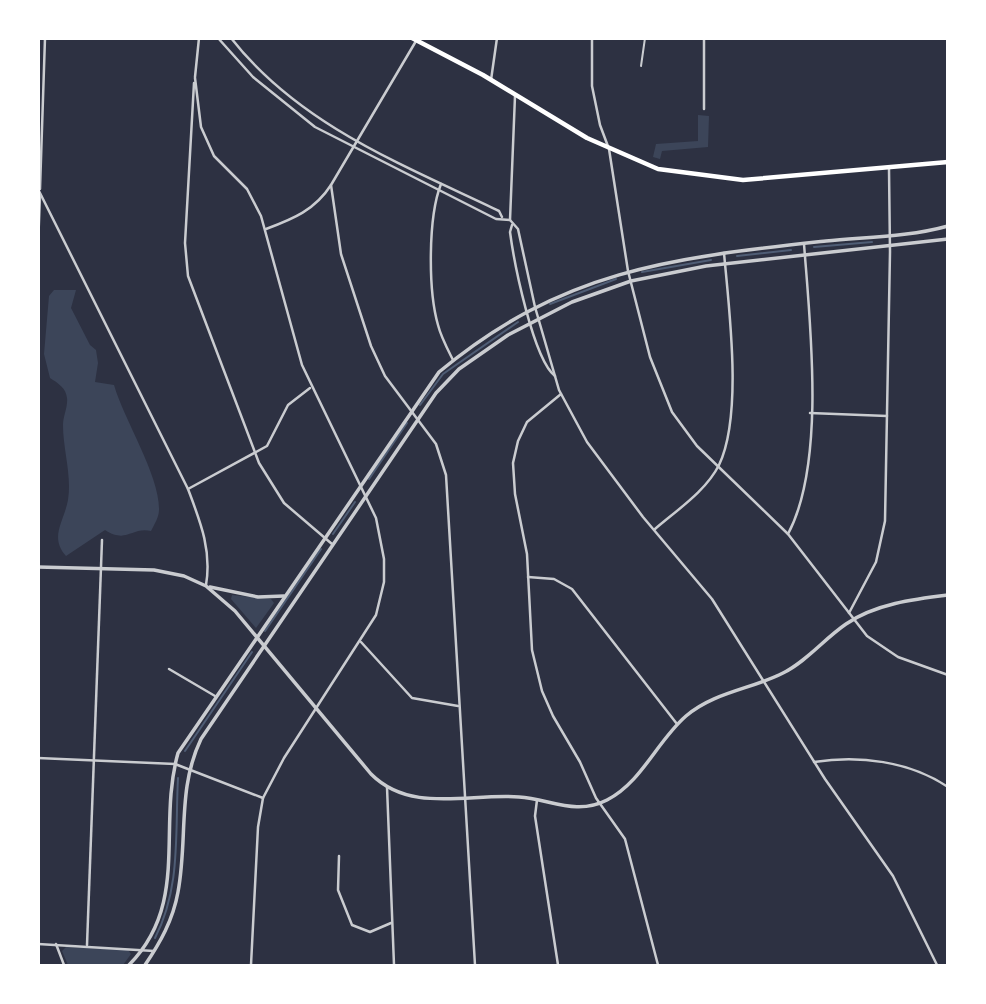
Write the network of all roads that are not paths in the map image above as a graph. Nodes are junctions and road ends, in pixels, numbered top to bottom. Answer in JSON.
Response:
{"nodes":[{"id":1,"x":45,"y":38,"type":"edge"},
{"id":2,"x":199,"y":38,"type":"edge"},
{"id":3,"x":218,"y":38,"type":"edge"},
{"id":4,"x":231,"y":38,"type":"edge"},
{"id":5,"x":497,"y":38,"type":"edge"},
{"id":6,"x":592,"y":38,"type":"edge"},
{"id":7,"x":645,"y":38,"type":"edge"},
{"id":8,"x":704,"y":38,"type":"edge"},
{"id":9,"x":415,"y":39,"type":"edge"},
{"id":10,"x":641,"y":66,"type":"dead end"},
{"id":11,"x":195,"y":78,"type":"junction"},
{"id":12,"x":491,"y":80,"type":"junction"},
{"id":13,"x":515,"y":94,"type":"junction"},
{"id":14,"x":704,"y":109,"type":"dead end"},
{"id":15,"x":357,"y":141,"type":"junction"},
{"id":16,"x":354,"y":148,"type":"junction"},
{"id":17,"x":609,"y":149,"type":"junction"},
{"id":18,"x":40,"y":161,"type":"edge"},
{"id":19,"x":947,"y":162,"type":"edge"},
{"id":20,"x":888,"y":166,"type":"junction"},
{"id":21,"x":441,"y":184,"type":"junction"},
{"id":22,"x":331,"y":185,"type":"junction"},
{"id":23,"x":39,"y":190,"type":"edge"},
{"id":24,"x":438,"y":191,"type":"junction"},
{"id":25,"x":502,"y":217,"type":"junction"},
{"id":26,"x":510,"y":220,"type":"junction"},
{"id":27,"x":512,"y":225,"type":"junction"},
{"id":28,"x":947,"y":226,"type":"edge"},
{"id":29,"x":265,"y":229,"type":"junction"},
{"id":30,"x":890,"y":234,"type":"junction"},
{"id":31,"x":947,"y":239,"type":"edge"},
{"id":32,"x":804,"y":244,"type":"junction"},
{"id":33,"x":890,"y":245,"type":"junction"},
{"id":34,"x":38,"y":246,"type":"edge"},
{"id":35,"x":724,"y":253,"type":"junction"},
{"id":36,"x":804,"y":254,"type":"junction"},
{"id":37,"x":725,"y":264,"type":"junction"},
{"id":38,"x":628,"y":271,"type":"junction"},
{"id":39,"x":631,"y":281,"type":"junction"},
{"id":40,"x":535,"y":307,"type":"junction"},
{"id":41,"x":527,"y":311,"type":"junction"},
{"id":42,"x":538,"y":318,"type":"junction"},
{"id":43,"x":530,"y":322,"type":"junction"},
{"id":44,"x":453,"y":360,"type":"junction"},
{"id":45,"x":555,"y":376,"type":"junction"},
{"id":46,"x":311,"y":388,"type":"junction"},
{"id":47,"x":561,"y":394,"type":"junction"},
{"id":48,"x":410,"y":410,"type":"junction"},
{"id":49,"x":810,"y":412,"type":"junction"},
{"id":50,"x":888,"y":416,"type":"junction"},
{"id":51,"x":418,"y":420,"type":"junction"},
{"id":52,"x":255,"y":454,"type":"junction"},
{"id":53,"x":719,"y":466,"type":"junction"},
{"id":54,"x":360,"y":484,"type":"junction"},
{"id":55,"x":188,"y":489,"type":"junction"},
{"id":56,"x":365,"y":496,"type":"junction"},
{"id":57,"x":654,"y":530,"type":"junction"},
{"id":58,"x":788,"y":534,"type":"junction"},
{"id":59,"x":323,"y":538,"type":"junction"},
{"id":60,"x":102,"y":540,"type":"dead end"},
{"id":61,"x":332,"y":544,"type":"junction"},
{"id":62,"x":38,"y":567,"type":"edge"},
{"id":63,"x":102,"y":568,"type":"junction"},
{"id":64,"x":528,"y":577,"type":"junction"},
{"id":65,"x":206,"y":586,"type":"junction"},
{"id":66,"x":947,"y":595,"type":"edge"},
{"id":67,"x":284,"y":596,"type":"junction"},
{"id":68,"x":848,"y":613,"type":"junction"},
{"id":69,"x":854,"y":620,"type":"junction"},
{"id":70,"x":256,"y":637,"type":"junction"},
{"id":71,"x":361,"y":642,"type":"junction"},
{"id":72,"x":263,"y":646,"type":"junction"},
{"id":73,"x":169,"y":669,"type":"dead end"},
{"id":74,"x":947,"y":676,"type":"edge"},
{"id":75,"x":765,"y":682,"type":"junction"},
{"id":76,"x":215,"y":696,"type":"junction"},
{"id":77,"x":458,"y":706,"type":"junction"},
{"id":78,"x":316,"y":709,"type":"junction"},
{"id":79,"x":677,"y":724,"type":"junction"},
{"id":80,"x":38,"y":758,"type":"edge"},
{"id":81,"x":95,"y":760,"type":"junction"},
{"id":82,"x":814,"y":762,"type":"junction"},
{"id":83,"x":175,"y":764,"type":"junction"},
{"id":84,"x":189,"y":767,"type":"junction"},
{"id":85,"x":387,"y":787,"type":"junction"},
{"id":86,"x":947,"y":787,"type":"edge"},
{"id":87,"x":263,"y":798,"type":"junction"},
{"id":88,"x":464,"y":798,"type":"junction"},
{"id":89,"x":537,"y":800,"type":"junction"},
{"id":90,"x":600,"y":804,"type":"junction"},
{"id":91,"x":339,"y":856,"type":"dead end"},
{"id":92,"x":391,"y":923,"type":"junction"},
{"id":93,"x":38,"y":943,"type":"edge"},
{"id":94,"x":56,"y":944,"type":"junction"},
{"id":95,"x":87,"y":945,"type":"junction"},
{"id":96,"x":143,"y":948,"type":"junction"},
{"id":97,"x":154,"y":951,"type":"junction"},
{"id":98,"x":131,"y":964,"type":"edge"},
{"id":99,"x":64,"y":965,"type":"edge"},
{"id":100,"x":145,"y":965,"type":"edge"},
{"id":101,"x":251,"y":965,"type":"edge"},
{"id":102,"x":394,"y":965,"type":"edge"},
{"id":103,"x":475,"y":965,"type":"edge"},
{"id":104,"x":558,"y":965,"type":"edge"},
{"id":105,"x":658,"y":965,"type":"edge"},
{"id":106,"x":937,"y":965,"type":"edge"}],
"edges":[{"from":1,"to":18,"type":"street"},
{"from":2,"to":11,"type":"street"},
{"from":3,"to":16,"type":"street"},
{"from":4,"to":15,"type":"street"},
{"from":5,"to":12,"type":"street"},
{"from":6,"to":17,"type":"street"},
{"from":7,"to":10,"type":"lane"},
{"from":8,"to":14,"type":"street"},
{"from":9,"to":12,"type":"main road"},
{"from":9,"to":15,"type":"street"},
{"from":11,"to":29,"type":"street"},
{"from":11,"to":52,"type":"street"},
{"from":12,"to":13,"type":"main road"},
{"from":13,"to":17,"type":"main road"},
{"from":13,"to":26,"type":"street"},
{"from":15,"to":16,"type":"street"},
{"from":15,"to":21,"type":"street"},
{"from":16,"to":22,"type":"street"},
{"from":16,"to":24,"type":"street"},
{"from":17,"to":20,"type":"main road"},
{"from":17,"to":38,"type":"street"},
{"from":18,"to":23,"type":"street"},
{"from":19,"to":20,"type":"main road"},
{"from":20,"to":30,"type":"street"},
{"from":21,"to":24,"type":"street"},
{"from":21,"to":25,"type":"street"},
{"from":22,"to":29,"type":"street"},
{"from":22,"to":48,"type":"street"},
{"from":23,"to":34,"type":"street"},
{"from":23,"to":55,"type":"street"},
{"from":24,"to":25,"type":"street"},
{"from":24,"to":44,"type":"street"},
{"from":25,"to":26,"type":"street"},
{"from":26,"to":27,"type":"street"},
{"from":27,"to":40,"type":"street"},
{"from":27,"to":41,"type":"street"},
{"from":28,"to":30,"type":"street"},
{"from":29,"to":46,"type":"street"},
{"from":30,"to":32,"type":"street"},
{"from":30,"to":33,"type":"street"},
{"from":31,"to":33,"type":"street"},
{"from":32,"to":35,"type":"street"},
{"from":32,"to":36,"type":"street"},
{"from":33,"to":36,"type":"street"},
{"from":33,"to":50,"type":"street"},
{"from":35,"to":37,"type":"street"},
{"from":35,"to":38,"type":"street"},
{"from":36,"to":37,"type":"street"},
{"from":36,"to":49,"type":"street"},
{"from":37,"to":39,"type":"street"},
{"from":37,"to":53,"type":"street"},
{"from":38,"to":39,"type":"street"},
{"from":38,"to":40,"type":"street"},
{"from":39,"to":42,"type":"street"},
{"from":39,"to":53,"type":"street"},
{"from":40,"to":41,"type":"street"},
{"from":40,"to":42,"type":"street"},
{"from":41,"to":43,"type":"street"},
{"from":41,"to":44,"type":"street"},
{"from":42,"to":43,"type":"street"},
{"from":42,"to":45,"type":"street"},
{"from":43,"to":45,"type":"street"},
{"from":43,"to":51,"type":"street"},
{"from":44,"to":48,"type":"street"},
{"from":45,"to":47,"type":"street"},
{"from":46,"to":52,"type":"street"},
{"from":46,"to":54,"type":"street"},
{"from":47,"to":57,"type":"street"},
{"from":47,"to":64,"type":"street"},
{"from":48,"to":51,"type":"street"},
{"from":48,"to":54,"type":"street"},
{"from":49,"to":50,"type":"street"},
{"from":49,"to":58,"type":"street"},
{"from":50,"to":68,"type":"street"},
{"from":51,"to":56,"type":"street"},
{"from":51,"to":77,"type":"street"},
{"from":52,"to":55,"type":"street"},
{"from":52,"to":59,"type":"street"},
{"from":53,"to":57,"type":"street"},
{"from":53,"to":58,"type":"street"},
{"from":54,"to":56,"type":"street"},
{"from":54,"to":59,"type":"street"},
{"from":55,"to":65,"type":"street"},
{"from":56,"to":61,"type":"street"},
{"from":56,"to":71,"type":"street"},
{"from":57,"to":75,"type":"street"},
{"from":58,"to":68,"type":"street"},
{"from":59,"to":61,"type":"street"},
{"from":59,"to":67,"type":"street"},
{"from":60,"to":63,"type":"street"},
{"from":61,"to":72,"type":"street"},
{"from":62,"to":63,"type":"street"},
{"from":63,"to":65,"type":"street"},
{"from":63,"to":81,"type":"street"},
{"from":64,"to":79,"type":"street"},
{"from":64,"to":90,"type":"street"},
{"from":65,"to":67,"type":"street"},
{"from":65,"to":70,"type":"street"},
{"from":66,"to":69,"type":"street"},
{"from":67,"to":70,"type":"street"},
{"from":68,"to":69,"type":"street"},
{"from":69,"to":74,"type":"street"},
{"from":69,"to":75,"type":"street"},
{"from":70,"to":72,"type":"street"},
{"from":70,"to":76,"type":"street"},
{"from":71,"to":77,"type":"street"},
{"from":71,"to":78,"type":"street"},
{"from":72,"to":78,"type":"street"},
{"from":72,"to":84,"type":"street"},
{"from":73,"to":76,"type":"street"},
{"from":75,"to":79,"type":"street"},
{"from":75,"to":82,"type":"street"},
{"from":76,"to":83,"type":"street"},
{"from":77,"to":88,"type":"street"},
{"from":78,"to":85,"type":"street"},
{"from":78,"to":87,"type":"street"},
{"from":79,"to":90,"type":"street"},
{"from":80,"to":81,"type":"street"},
{"from":81,"to":83,"type":"street"},
{"from":81,"to":95,"type":"street"},
{"from":82,"to":86,"type":"street"},
{"from":82,"to":106,"type":"street"},
{"from":83,"to":84,"type":"street"},
{"from":83,"to":96,"type":"street"},
{"from":84,"to":87,"type":"street"},
{"from":84,"to":97,"type":"street"},
{"from":85,"to":88,"type":"street"},
{"from":85,"to":92,"type":"street"},
{"from":87,"to":101,"type":"street"},
{"from":88,"to":89,"type":"street"},
{"from":88,"to":103,"type":"street"},
{"from":89,"to":90,"type":"street"},
{"from":89,"to":104,"type":"street"},
{"from":90,"to":105,"type":"street"},
{"from":91,"to":92,"type":"street"},
{"from":92,"to":102,"type":"street"},
{"from":93,"to":94,"type":"street"},
{"from":94,"to":95,"type":"street"},
{"from":94,"to":99,"type":"street"},
{"from":95,"to":96,"type":"street"},
{"from":96,"to":97,"type":"street"},
{"from":96,"to":98,"type":"street"},
{"from":97,"to":100,"type":"street"}]}
